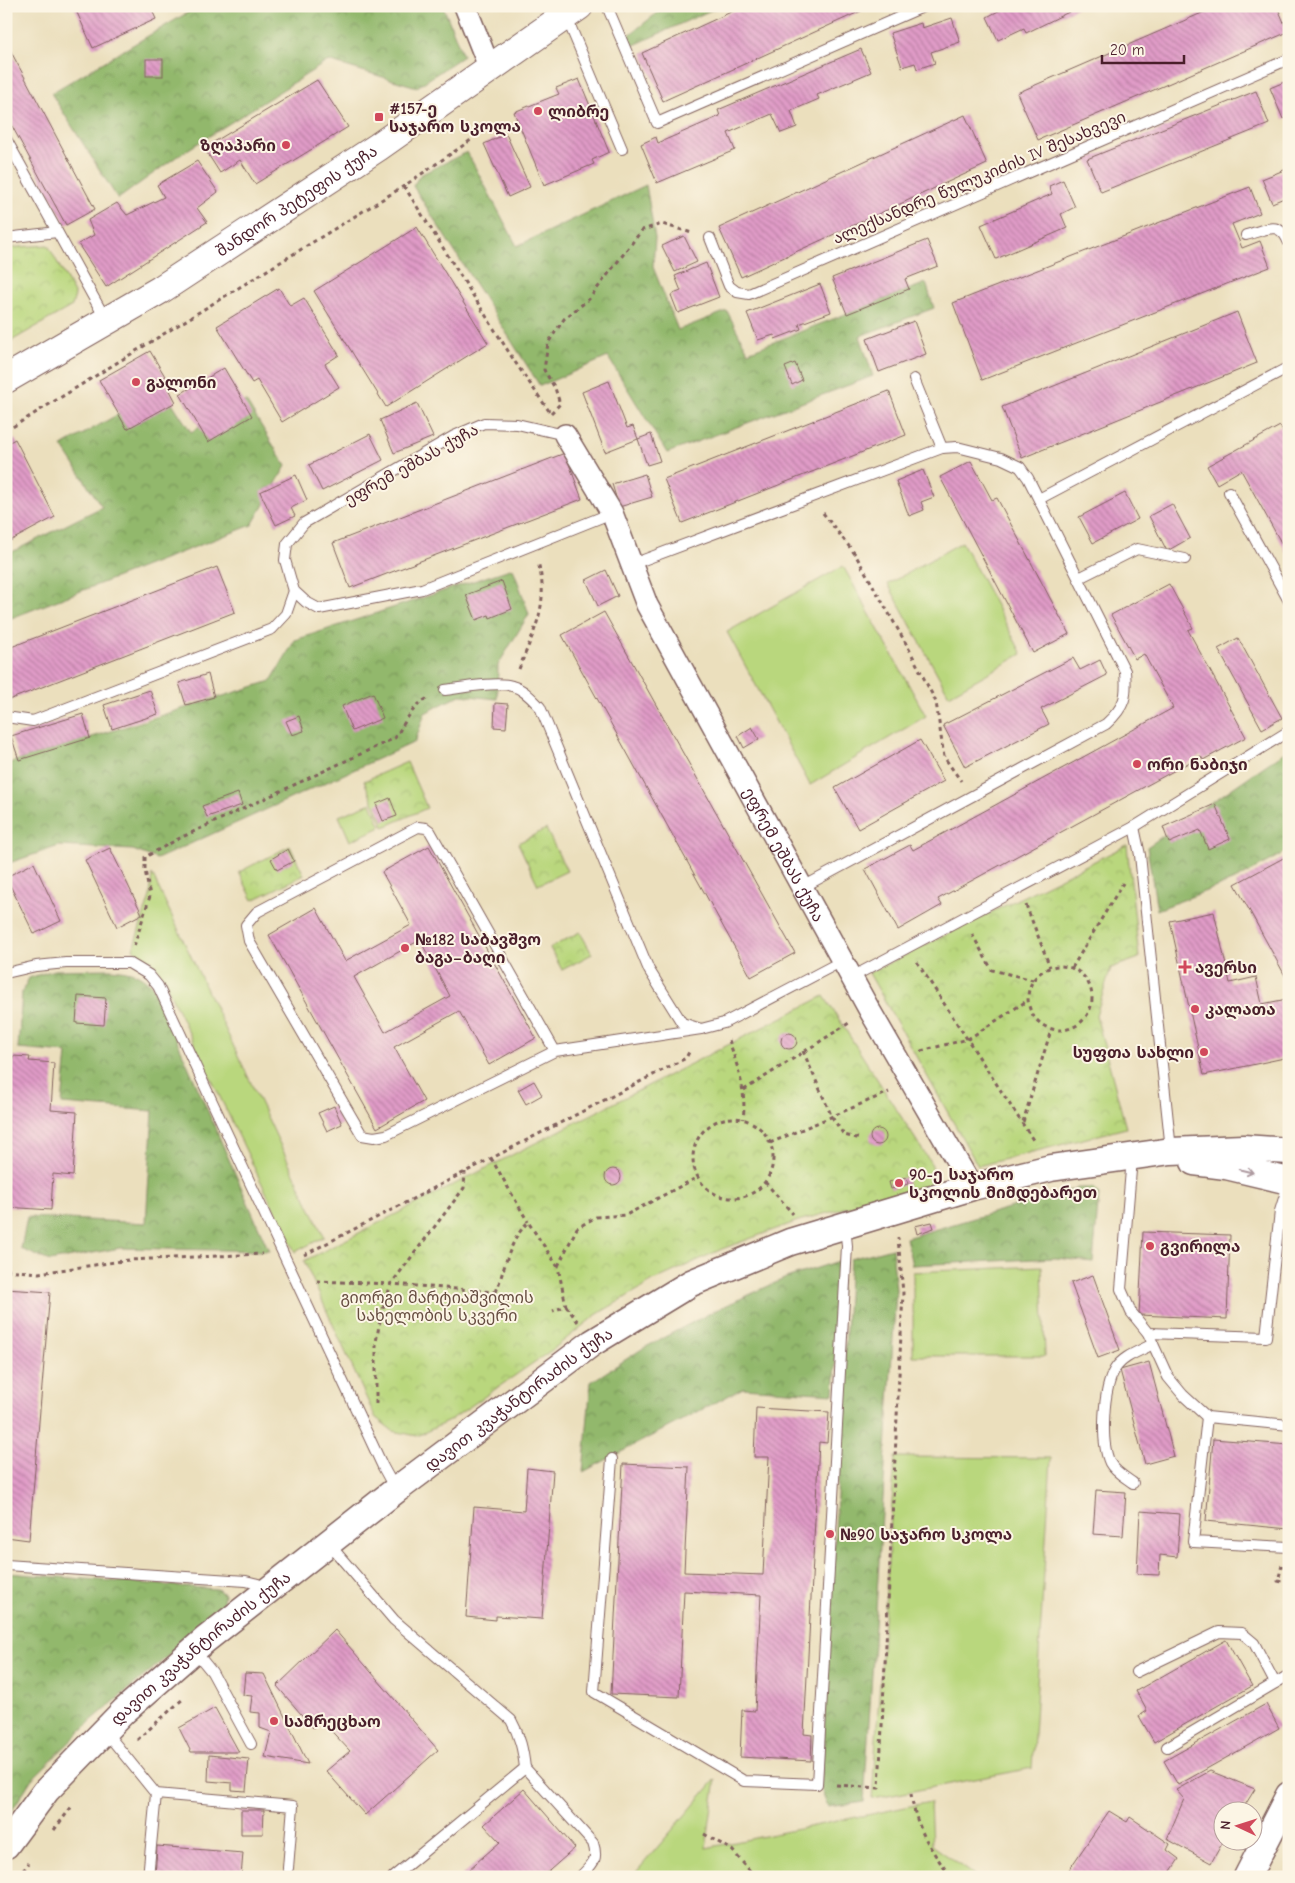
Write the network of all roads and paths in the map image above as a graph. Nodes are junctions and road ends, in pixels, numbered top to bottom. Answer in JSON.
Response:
{"nodes":[{"id":1,"x":465,"y":6,"type":"edge"},
{"id":2,"x":607,"y":6,"type":"edge"},
{"id":3,"x":925,"y":6,"type":"edge"},
{"id":4,"x":572,"y":11,"type":"edge"},
{"id":5,"x":1289,"y":59,"type":"edge"},
{"id":6,"x":490,"y":69,"type":"junction"},
{"id":7,"x":6,"y":139,"type":"edge"},
{"id":8,"x":471,"y":140,"type":"dead end"},
{"id":9,"x":622,"y":149,"type":"dead end"},
{"id":10,"x":404,"y":186,"type":"junction"},
{"id":11,"x":57,"y":232,"type":"junction"},
{"id":12,"x":1246,"y":235,"type":"dead end"},
{"id":13,"x":6,"y":238,"type":"edge"},
{"id":14,"x":710,"y":238,"type":"joint"},
{"id":15,"x":1289,"y":243,"type":"edge"},
{"id":16,"x":106,"y":321,"type":"junction"},
{"id":17,"x":1289,"y":367,"type":"edge"},
{"id":18,"x":6,"y":379,"type":"edge"},
{"id":19,"x":914,"y":379,"type":"dead end"},
{"id":20,"x":6,"y":431,"type":"edge"},
{"id":21,"x":565,"y":435,"type":"joint"},
{"id":22,"x":942,"y":448,"type":"junction"},
{"id":23,"x":1229,"y":492,"type":"dead end"},
{"id":24,"x":810,"y":497,"type":"junction"},
{"id":25,"x":1039,"y":498,"type":"junction"},
{"id":26,"x":612,"y":513,"type":"junction"},
{"id":27,"x":529,"y":546,"type":"junction"},
{"id":28,"x":1184,"y":559,"type":"dead end"},
{"id":29,"x":630,"y":565,"type":"junction"},
{"id":30,"x":1079,"y":578,"type":"junction"},
{"id":31,"x":294,"y":591,"type":"junction"},
{"id":32,"x":1289,"y":601,"type":"edge"},
{"id":33,"x":512,"y":686,"type":"junction"},
{"id":34,"x":445,"y":690,"type":"joint"},
{"id":35,"x":6,"y":717,"type":"edge"},
{"id":36,"x":1289,"y":731,"type":"edge"},
{"id":37,"x":972,"y":795,"type":"junction"},
{"id":38,"x":1134,"y":827,"type":"junction"},
{"id":39,"x":1140,"y":855,"type":"junction"},
{"id":40,"x":803,"y":887,"type":"junction"},
{"id":41,"x":1019,"y":888,"type":"junction"},
{"id":42,"x":963,"y":918,"type":"junction"},
{"id":43,"x":907,"y":947,"type":"junction"},
{"id":44,"x":129,"y":963,"type":"junction"},
{"id":45,"x":1050,"y":967,"type":"junction"},
{"id":46,"x":1072,"y":968,"type":"junction"},
{"id":47,"x":848,"y":969,"type":"junction"},
{"id":48,"x":6,"y":973,"type":"edge"},
{"id":49,"x":1034,"y":980,"type":"junction"},
{"id":50,"x":1028,"y":1000,"type":"junction"},
{"id":51,"x":870,"y":1011,"type":"junction"},
{"id":52,"x":724,"y":1023,"type":"junction"},
{"id":53,"x":700,"y":1030,"type":"junction"},
{"id":54,"x":1051,"y":1030,"type":"junction"},
{"id":55,"x":968,"y":1038,"type":"junction"},
{"id":56,"x":555,"y":1051,"type":"junction"},
{"id":57,"x":803,"y":1051,"type":"junction"},
{"id":58,"x":898,"y":1058,"type":"junction"},
{"id":59,"x":912,"y":1083,"type":"junction"},
{"id":60,"x":744,"y":1090,"type":"junction"},
{"id":61,"x":832,"y":1117,"type":"junction"},
{"id":62,"x":743,"y":1119,"type":"junction"},
{"id":63,"x":1022,"y":1123,"type":"junction"},
{"id":64,"x":861,"y":1139,"type":"dead end"},
{"id":65,"x":770,"y":1144,"type":"junction"},
{"id":66,"x":1289,"y":1151,"type":"edge"},
{"id":67,"x":1171,"y":1152,"type":"junction"},
{"id":68,"x":1139,"y":1156,"type":"junction"},
{"id":69,"x":491,"y":1158,"type":"junction"},
{"id":70,"x":1051,"y":1168,"type":"junction"},
{"id":71,"x":465,"y":1172,"type":"junction"},
{"id":72,"x":698,"y":1177,"type":"junction"},
{"id":73,"x":766,"y":1182,"type":"junction"},
{"id":74,"x":1289,"y":1182,"type":"edge"},
{"id":75,"x":972,"y":1187,"type":"junction"},
{"id":76,"x":896,"y":1210,"type":"junction"},
{"id":77,"x":528,"y":1222,"type":"junction"},
{"id":78,"x":845,"y":1225,"type":"junction"},
{"id":79,"x":812,"y":1236,"type":"junction"},
{"id":80,"x":285,"y":1259,"type":"junction"},
{"id":81,"x":558,"y":1267,"type":"junction"},
{"id":82,"x":6,"y":1270,"type":"edge"},
{"id":83,"x":296,"y":1280,"type":"junction"},
{"id":84,"x":391,"y":1284,"type":"junction"},
{"id":85,"x":496,"y":1292,"type":"junction"},
{"id":86,"x":508,"y":1304,"type":"dead end"},
{"id":87,"x":553,"y":1311,"type":"dead end"},
{"id":88,"x":1148,"y":1333,"type":"junction"},
{"id":89,"x":1153,"y":1344,"type":"junction"},
{"id":90,"x":1207,"y":1417,"type":"junction"},
{"id":91,"x":1289,"y":1424,"type":"edge"},
{"id":92,"x":366,"y":1432,"type":"junction"},
{"id":93,"x":612,"y":1459,"type":"dead end"},
{"id":94,"x":1133,"y":1484,"type":"dead end"},
{"id":95,"x":396,"y":1490,"type":"junction"},
{"id":96,"x":328,"y":1542,"type":"junction"},
{"id":97,"x":1289,"y":1548,"type":"edge"},
{"id":98,"x":6,"y":1564,"type":"edge"},
{"id":99,"x":1278,"y":1581,"type":"dead end"},
{"id":100,"x":1289,"y":1584,"type":"edge"},
{"id":101,"x":264,"y":1593,"type":"junction"},
{"id":102,"x":194,"y":1650,"type":"junction"},
{"id":103,"x":212,"y":1672,"type":"junction"},
{"id":104,"x":1136,"y":1672,"type":"dead end"},
{"id":105,"x":1289,"y":1675,"type":"edge"},
{"id":106,"x":1274,"y":1683,"type":"junction"},
{"id":107,"x":105,"y":1730,"type":"junction"},
{"id":108,"x":251,"y":1744,"type":"dead end"},
{"id":109,"x":1167,"y":1747,"type":"dead end"},
{"id":110,"x":123,"y":1753,"type":"junction"},
{"id":111,"x":526,"y":1768,"type":"junction"},
{"id":112,"x":817,"y":1784,"type":"junction"},
{"id":113,"x":156,"y":1794,"type":"junction"},
{"id":114,"x":911,"y":1794,"type":"dead end"},
{"id":115,"x":1289,"y":1795,"type":"edge"},
{"id":116,"x":77,"y":1800,"type":"dead end"},
{"id":117,"x":53,"y":1831,"type":"dead end"},
{"id":118,"x":704,"y":1834,"type":"dead end"},
{"id":119,"x":6,"y":1845,"type":"edge"},
{"id":120,"x":30,"y":1861,"type":"dead end"},
{"id":121,"x":288,"y":1868,"type":"dead end"},
{"id":122,"x":18,"y":1877,"type":"edge"},
{"id":123,"x":148,"y":1877,"type":"edge"},
{"id":124,"x":392,"y":1877,"type":"edge"},
{"id":125,"x":580,"y":1877,"type":"edge"},
{"id":126,"x":749,"y":1877,"type":"edge"},
{"id":127,"x":951,"y":1877,"type":"edge"},
{"id":128,"x":1247,"y":1877,"type":"edge"}],
"edges":[{"from":1,"to":6,"type":"street"},
{"from":2,"to":3,"type":"lane"},
{"from":4,"to":6,"type":"main road","name":"შანდორ პეტეფის ქუჩა"},
{"from":4,"to":9,"type":"lane"},
{"from":5,"to":14,"type":"lane","name":"ალექსანდრე წულუკიძის IV შესახვევი"},
{"from":6,"to":16,"type":"main road","name":"შანდორ პეტეფის ქუჩა"},
{"from":7,"to":11,"type":"lane"},
{"from":8,"to":10,"type":"path"},
{"from":10,"to":14,"type":"path"},
{"from":10,"to":20,"type":"path"},
{"from":11,"to":13,"type":"lane"},
{"from":11,"to":16,"type":"lane"},
{"from":12,"to":15,"type":"lane"},
{"from":16,"to":18,"type":"main road","name":"შანდორ პეტეფის ქუჩა"},
{"from":17,"to":25,"type":"lane"},
{"from":19,"to":22,"type":"lane"},
{"from":21,"to":26,"type":"street","name":"ეფრემ ეშბას ქუჩა"},
{"from":21,"to":31,"type":"lane","name":"ეფრემ ეშბას ქუჩა"},
{"from":22,"to":24,"type":"lane"},
{"from":22,"to":25,"type":"lane"},
{"from":23,"to":32,"type":"lane"},
{"from":24,"to":29,"type":"lane"},
{"from":24,"to":37,"type":"path"},
{"from":25,"to":30,"type":"lane"},
{"from":26,"to":27,"type":"lane"},
{"from":26,"to":29,"type":"street","name":"ეფრემ ეშბას ქუჩა"},
{"from":27,"to":31,"type":"lane"},
{"from":27,"to":33,"type":"path"},
{"from":28,"to":30,"type":"lane"},
{"from":29,"to":40,"type":"street","name":"ეფრემ ეშბას ქუჩა"},
{"from":30,"to":37,"type":"lane"},
{"from":31,"to":35,"type":"lane"},
{"from":33,"to":34,"type":"lane"},
{"from":33,"to":53,"type":"lane"},
{"from":34,"to":44,"type":"path"},
{"from":36,"to":38,"type":"lane"},
{"from":37,"to":40,"type":"lane"},
{"from":38,"to":39,"type":"lane"},
{"from":38,"to":41,"type":"lane"},
{"from":39,"to":46,"type":"path"},
{"from":39,"to":67,"type":"lane"},
{"from":40,"to":47,"type":"street","name":"ეფრემ ეშბას ქუჩა"},
{"from":41,"to":42,"type":"lane"},
{"from":41,"to":45,"type":"path"},
{"from":42,"to":43,"type":"lane"},
{"from":42,"to":49,"type":"path"},
{"from":43,"to":47,"type":"lane"},
{"from":43,"to":55,"type":"path"},
{"from":44,"to":48,"type":"lane"},
{"from":44,"to":80,"type":"lane"},
{"from":45,"to":46,"type":"path"},
{"from":45,"to":49,"type":"path"},
{"from":46,"to":54,"type":"path"},
{"from":47,"to":51,"type":"street","name":"ეფრემ ეშბას ქუჩა"},
{"from":47,"to":52,"type":"lane"},
{"from":49,"to":50,"type":"path"},
{"from":50,"to":54,"type":"path"},
{"from":50,"to":55,"type":"path"},
{"from":51,"to":57,"type":"path"},
{"from":51,"to":58,"type":"street","name":"ეფრემ ეშბას ქუჩა"},
{"from":52,"to":53,"type":"lane"},
{"from":52,"to":60,"type":"path"},
{"from":53,"to":56,"type":"lane"},
{"from":53,"to":69,"type":"path"},
{"from":54,"to":63,"type":"path"},
{"from":55,"to":58,"type":"path"},
{"from":55,"to":63,"type":"path"},
{"from":56,"to":56,"type":"lane"},
{"from":57,"to":60,"type":"path"},
{"from":57,"to":61,"type":"path"},
{"from":58,"to":59,"type":"street","name":"ეფრემ ეშბას ქუჩა"},
{"from":59,"to":61,"type":"path"},
{"from":59,"to":75,"type":"street","name":"ეფრემ ეშბას ქუჩა"},
{"from":60,"to":62,"type":"path"},
{"from":61,"to":64,"type":"path"},
{"from":61,"to":65,"type":"path"},
{"from":62,"to":65,"type":"path"},
{"from":62,"to":72,"type":"path"},
{"from":63,"to":70,"type":"path"},
{"from":65,"to":73,"type":"path"},
{"from":66,"to":67,"type":"street","name":"დავით კვაჭანტირაძის ქუჩა"},
{"from":67,"to":68,"type":"street","name":"დავით კვაჭანტირაძის ქუჩა"},
{"from":68,"to":70,"type":"street","name":"დავით კვაჭანტირაძის ქუჩა"},
{"from":68,"to":74,"type":"street","name":"დავით კვაჭანტირაძის ქუჩა","one_way":true},
{"from":68,"to":88,"type":"lane"},
{"from":69,"to":71,"type":"path"},
{"from":69,"to":77,"type":"path"},
{"from":70,"to":75,"type":"street","name":"დავით კვაჭანტირაძის ქუჩა"},
{"from":71,"to":80,"type":"path"},
{"from":71,"to":84,"type":"path"},
{"from":72,"to":73,"type":"path"},
{"from":72,"to":81,"type":"path"},
{"from":73,"to":79,"type":"path"},
{"from":74,"to":88,"type":"lane"},
{"from":75,"to":76,"type":"street","name":"დავით კვაჭანტირაძის ქუჩა"},
{"from":76,"to":78,"type":"street","name":"დავით კვაჭანტირაძის ქუჩა"},
{"from":76,"to":112,"type":"path"},
{"from":77,"to":81,"type":"path"},
{"from":77,"to":85,"type":"path"},
{"from":78,"to":79,"type":"street","name":"დავით კვაჭანტირაძის ქუჩა"},
{"from":78,"to":112,"type":"lane"},
{"from":79,"to":95,"type":"street","name":"დავით კვაჭანტირაძის ქუჩა"},
{"from":80,"to":82,"type":"path"},
{"from":80,"to":83,"type":"lane"},
{"from":81,"to":87,"type":"path"},
{"from":83,"to":84,"type":"path"},
{"from":83,"to":92,"type":"lane"},
{"from":84,"to":85,"type":"path"},
{"from":84,"to":92,"type":"path"},
{"from":85,"to":86,"type":"path"},
{"from":88,"to":89,"type":"lane"},
{"from":89,"to":90,"type":"lane"},
{"from":89,"to":94,"type":"lane"},
{"from":90,"to":91,"type":"lane"},
{"from":90,"to":97,"type":"lane"},
{"from":92,"to":95,"type":"lane"},
{"from":93,"to":112,"type":"lane"},
{"from":95,"to":96,"type":"street","name":"დავით კვაჭანტირაძის ქუჩა"},
{"from":96,"to":101,"type":"street","name":"დავით კვაჭანტირაძის ქუჩა"},
{"from":96,"to":111,"type":"lane"},
{"from":98,"to":101,"type":"lane"},
{"from":99,"to":100,"type":"path"},
{"from":101,"to":102,"type":"street","name":"დავით კვაჭანტირაძის ქუჩა"},
{"from":102,"to":103,"type":"lane"},
{"from":102,"to":107,"type":"street","name":"დავით კვაჭანტირაძის ქუჩა"},
{"from":103,"to":108,"type":"lane"},
{"from":103,"to":110,"type":"path"},
{"from":104,"to":106,"type":"lane"},
{"from":105,"to":106,"type":"lane"},
{"from":106,"to":109,"type":"lane"},
{"from":107,"to":110,"type":"lane"},
{"from":107,"to":119,"type":"street","name":"დავით კვაჭანტირაძის ქუჩა"},
{"from":110,"to":113,"type":"lane"},
{"from":111,"to":124,"type":"lane"},
{"from":111,"to":125,"type":"lane"},
{"from":113,"to":121,"type":"lane"},
{"from":113,"to":123,"type":"lane"},
{"from":114,"to":127,"type":"path"},
{"from":115,"to":128,"type":"street"},
{"from":116,"to":117,"type":"path"},
{"from":118,"to":126,"type":"path"},
{"from":120,"to":122,"type":"path"}]}
